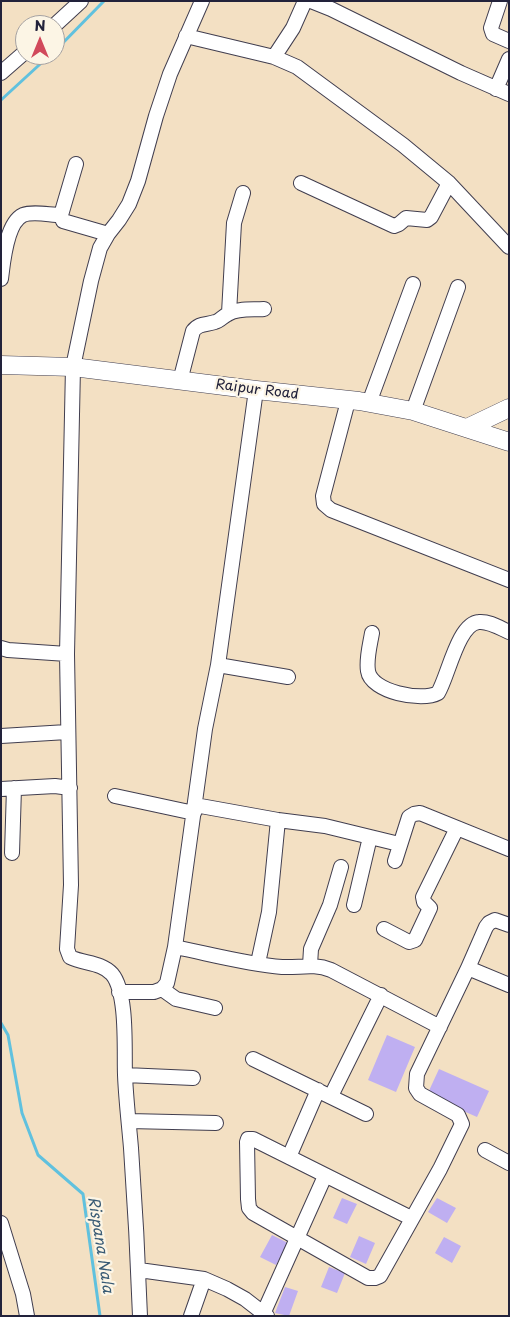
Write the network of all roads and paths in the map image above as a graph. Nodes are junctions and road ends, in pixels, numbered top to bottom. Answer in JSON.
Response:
{"nodes":[{"id":1,"x":81,"y":1,"type":"edge"},
{"id":2,"x":202,"y":1,"type":"edge"},
{"id":3,"x":305,"y":1,"type":"edge"},
{"id":4,"x":311,"y":1,"type":"edge"},
{"id":5,"x":500,"y":1,"type":"edge"},
{"id":6,"x":65,"y":16,"type":"edge"},
{"id":7,"x":186,"y":36,"type":"junction"},
{"id":8,"x":509,"y":41,"type":"edge"},
{"id":9,"x":274,"y":57,"type":"junction"},
{"id":10,"x":509,"y":59,"type":"edge"},
{"id":11,"x":15,"y":61,"type":"edge"},
{"id":12,"x":1,"y":73,"type":"edge"},
{"id":13,"x":502,"y":91,"type":"edge"},
{"id":14,"x":76,"y":164,"type":"dead end"},
{"id":15,"x":302,"y":183,"type":"dead end"},
{"id":16,"x":449,"y":183,"type":"junction"},
{"id":17,"x":244,"y":194,"type":"dead end"},
{"id":18,"x":62,"y":215,"type":"junction"},
{"id":19,"x":108,"y":234,"type":"junction"},
{"id":20,"x":509,"y":247,"type":"edge"},
{"id":21,"x":1,"y":279,"type":"edge"},
{"id":22,"x":413,"y":284,"type":"dead end"},
{"id":23,"x":458,"y":287,"type":"dead end"},
{"id":24,"x":264,"y":309,"type":"dead end"},
{"id":25,"x":229,"y":313,"type":"junction"},
{"id":26,"x":1,"y":364,"type":"edge"},
{"id":27,"x":73,"y":367,"type":"junction"},
{"id":28,"x":180,"y":381,"type":"junction"},
{"id":29,"x":256,"y":390,"type":"junction"},
{"id":30,"x":348,"y":401,"type":"junction"},
{"id":31,"x":368,"y":403,"type":"junction"},
{"id":32,"x":509,"y":408,"type":"edge"},
{"id":33,"x":413,"y":411,"type":"junction"},
{"id":34,"x":467,"y":428,"type":"junction"},
{"id":35,"x":508,"y":438,"type":"edge"},
{"id":36,"x":509,"y":580,"type":"edge"},
{"id":37,"x":509,"y":632,"type":"edge"},
{"id":38,"x":372,"y":633,"type":"dead end"},
{"id":39,"x":1,"y":648,"type":"edge"},
{"id":40,"x":66,"y":654,"type":"junction"},
{"id":41,"x":218,"y":665,"type":"junction"},
{"id":42,"x":288,"y":677,"type":"dead end"},
{"id":43,"x":67,"y":732,"type":"junction"},
{"id":44,"x":1,"y":736,"type":"edge"},
{"id":45,"x":70,"y":788,"type":"junction"},
{"id":46,"x":8,"y":789,"type":"edge"},
{"id":47,"x":115,"y":796,"type":"dead end"},
{"id":48,"x":194,"y":809,"type":"junction"},
{"id":49,"x":278,"y":820,"type":"junction"},
{"id":50,"x":456,"y":828,"type":"junction"},
{"id":51,"x":370,"y":837,"type":"junction"},
{"id":52,"x":399,"y":844,"type":"junction"},
{"id":53,"x":509,"y":849,"type":"edge"},
{"id":54,"x":12,"y":853,"type":"dead end"},
{"id":55,"x":395,"y":861,"type":"dead end"},
{"id":56,"x":341,"y":867,"type":"dead end"},
{"id":57,"x":354,"y":905,"type":"dead end"},
{"id":58,"x":509,"y":925,"type":"edge"},
{"id":59,"x":384,"y":929,"type":"dead end"},
{"id":60,"x":175,"y":947,"type":"junction"},
{"id":61,"x":258,"y":963,"type":"junction"},
{"id":62,"x":310,"y":965,"type":"junction"},
{"id":63,"x":468,"y":968,"type":"junction"},
{"id":64,"x":509,"y":985,"type":"edge"},
{"id":65,"x":162,"y":989,"type":"junction"},
{"id":66,"x":119,"y":992,"type":"junction"},
{"id":67,"x":381,"y":995,"type":"junction"},
{"id":68,"x":215,"y":1008,"type":"dead end"},
{"id":69,"x":440,"y":1027,"type":"junction"},
{"id":70,"x":253,"y":1059,"type":"dead end"},
{"id":71,"x":125,"y":1074,"type":"junction"},
{"id":72,"x":193,"y":1078,"type":"dead end"},
{"id":73,"x":318,"y":1090,"type":"junction"},
{"id":74,"x":332,"y":1096,"type":"junction"},
{"id":75,"x":366,"y":1114,"type":"dead end"},
{"id":76,"x":129,"y":1121,"type":"junction"},
{"id":77,"x":216,"y":1123,"type":"dead end"},
{"id":78,"x":485,"y":1150,"type":"dead end"},
{"id":79,"x":289,"y":1157,"type":"junction"},
{"id":80,"x":509,"y":1163,"type":"edge"},
{"id":81,"x":325,"y":1176,"type":"junction"},
{"id":82,"x":411,"y":1218,"type":"junction"},
{"id":83,"x":1,"y":1223,"type":"edge"},
{"id":84,"x":297,"y":1237,"type":"junction"},
{"id":85,"x":138,"y":1270,"type":"junction"},
{"id":86,"x":204,"y":1279,"type":"junction"},
{"id":87,"x":265,"y":1315,"type":"edge"},
{"id":88,"x":27,"y":1316,"type":"edge"},
{"id":89,"x":140,"y":1316,"type":"edge"},
{"id":90,"x":191,"y":1316,"type":"edge"}],
"edges":[{"from":1,"to":6,"type":"street"},
{"from":2,"to":7,"type":"street"},
{"from":3,"to":9,"type":"street"},
{"from":4,"to":13,"type":"street"},
{"from":5,"to":8,"type":"street"},
{"from":7,"to":9,"type":"street"},
{"from":7,"to":19,"type":"street"},
{"from":9,"to":16,"type":"street"},
{"from":10,"to":13,"type":"street"},
{"from":11,"to":12,"type":"street"},
{"from":14,"to":18,"type":"street"},
{"from":15,"to":16,"type":"street"},
{"from":16,"to":20,"type":"street"},
{"from":17,"to":25,"type":"street"},
{"from":18,"to":19,"type":"street"},
{"from":18,"to":21,"type":"street"},
{"from":19,"to":27,"type":"street"},
{"from":22,"to":31,"type":"street"},
{"from":23,"to":33,"type":"street"},
{"from":24,"to":25,"type":"street"},
{"from":25,"to":28,"type":"street"},
{"from":26,"to":27,"type":"main road","name":"Raipur Road"},
{"from":27,"to":28,"type":"main road","name":"Raipur Road"},
{"from":27,"to":40,"type":"street"},
{"from":28,"to":29,"type":"main road","name":"Raipur Road"},
{"from":29,"to":30,"type":"main road","name":"Raipur Road"},
{"from":29,"to":41,"type":"street"},
{"from":30,"to":31,"type":"main road","name":"Raipur Road"},
{"from":30,"to":36,"type":"street"},
{"from":31,"to":33,"type":"main road","name":"Raipur Road"},
{"from":32,"to":34,"type":"main road"},
{"from":33,"to":34,"type":"main road","name":"Raipur Road"},
{"from":34,"to":35,"type":"main road","name":"Raipur Road"},
{"from":37,"to":38,"type":"street"},
{"from":39,"to":40,"type":"street"},
{"from":40,"to":43,"type":"street"},
{"from":41,"to":42,"type":"street"},
{"from":41,"to":48,"type":"street"},
{"from":43,"to":44,"type":"street"},
{"from":43,"to":45,"type":"street"},
{"from":45,"to":46,"type":"street"},
{"from":45,"to":66,"type":"street"},
{"from":46,"to":54,"type":"street"},
{"from":47,"to":48,"type":"street"},
{"from":48,"to":49,"type":"street"},
{"from":48,"to":60,"type":"street"},
{"from":49,"to":51,"type":"street"},
{"from":49,"to":61,"type":"street"},
{"from":50,"to":52,"type":"street"},
{"from":50,"to":53,"type":"street"},
{"from":50,"to":59,"type":"street"},
{"from":51,"to":52,"type":"street"},
{"from":51,"to":57,"type":"street"},
{"from":52,"to":55,"type":"street"},
{"from":56,"to":62,"type":"street"},
{"from":58,"to":63,"type":"street"},
{"from":60,"to":61,"type":"street"},
{"from":60,"to":65,"type":"street"},
{"from":61,"to":62,"type":"street"},
{"from":62,"to":67,"type":"street"},
{"from":63,"to":64,"type":"street"},
{"from":63,"to":69,"type":"street"},
{"from":65,"to":66,"type":"street"},
{"from":65,"to":68,"type":"street"},
{"from":66,"to":71,"type":"street"},
{"from":67,"to":69,"type":"street"},
{"from":67,"to":74,"type":"street"},
{"from":69,"to":82,"type":"street"},
{"from":70,"to":73,"type":"street"},
{"from":71,"to":72,"type":"street"},
{"from":71,"to":76,"type":"street"},
{"from":73,"to":74,"type":"street"},
{"from":73,"to":79,"type":"street"},
{"from":74,"to":75,"type":"street"},
{"from":76,"to":77,"type":"street"},
{"from":76,"to":85,"type":"street"},
{"from":78,"to":80,"type":"street"},
{"from":79,"to":81,"type":"street"},
{"from":79,"to":84,"type":"street"},
{"from":81,"to":82,"type":"street"},
{"from":81,"to":84,"type":"street"},
{"from":82,"to":84,"type":"street"},
{"from":83,"to":88,"type":"street"},
{"from":84,"to":87,"type":"street"},
{"from":85,"to":86,"type":"street"},
{"from":85,"to":89,"type":"street"},
{"from":86,"to":87,"type":"street"},
{"from":86,"to":90,"type":"street"}]}
